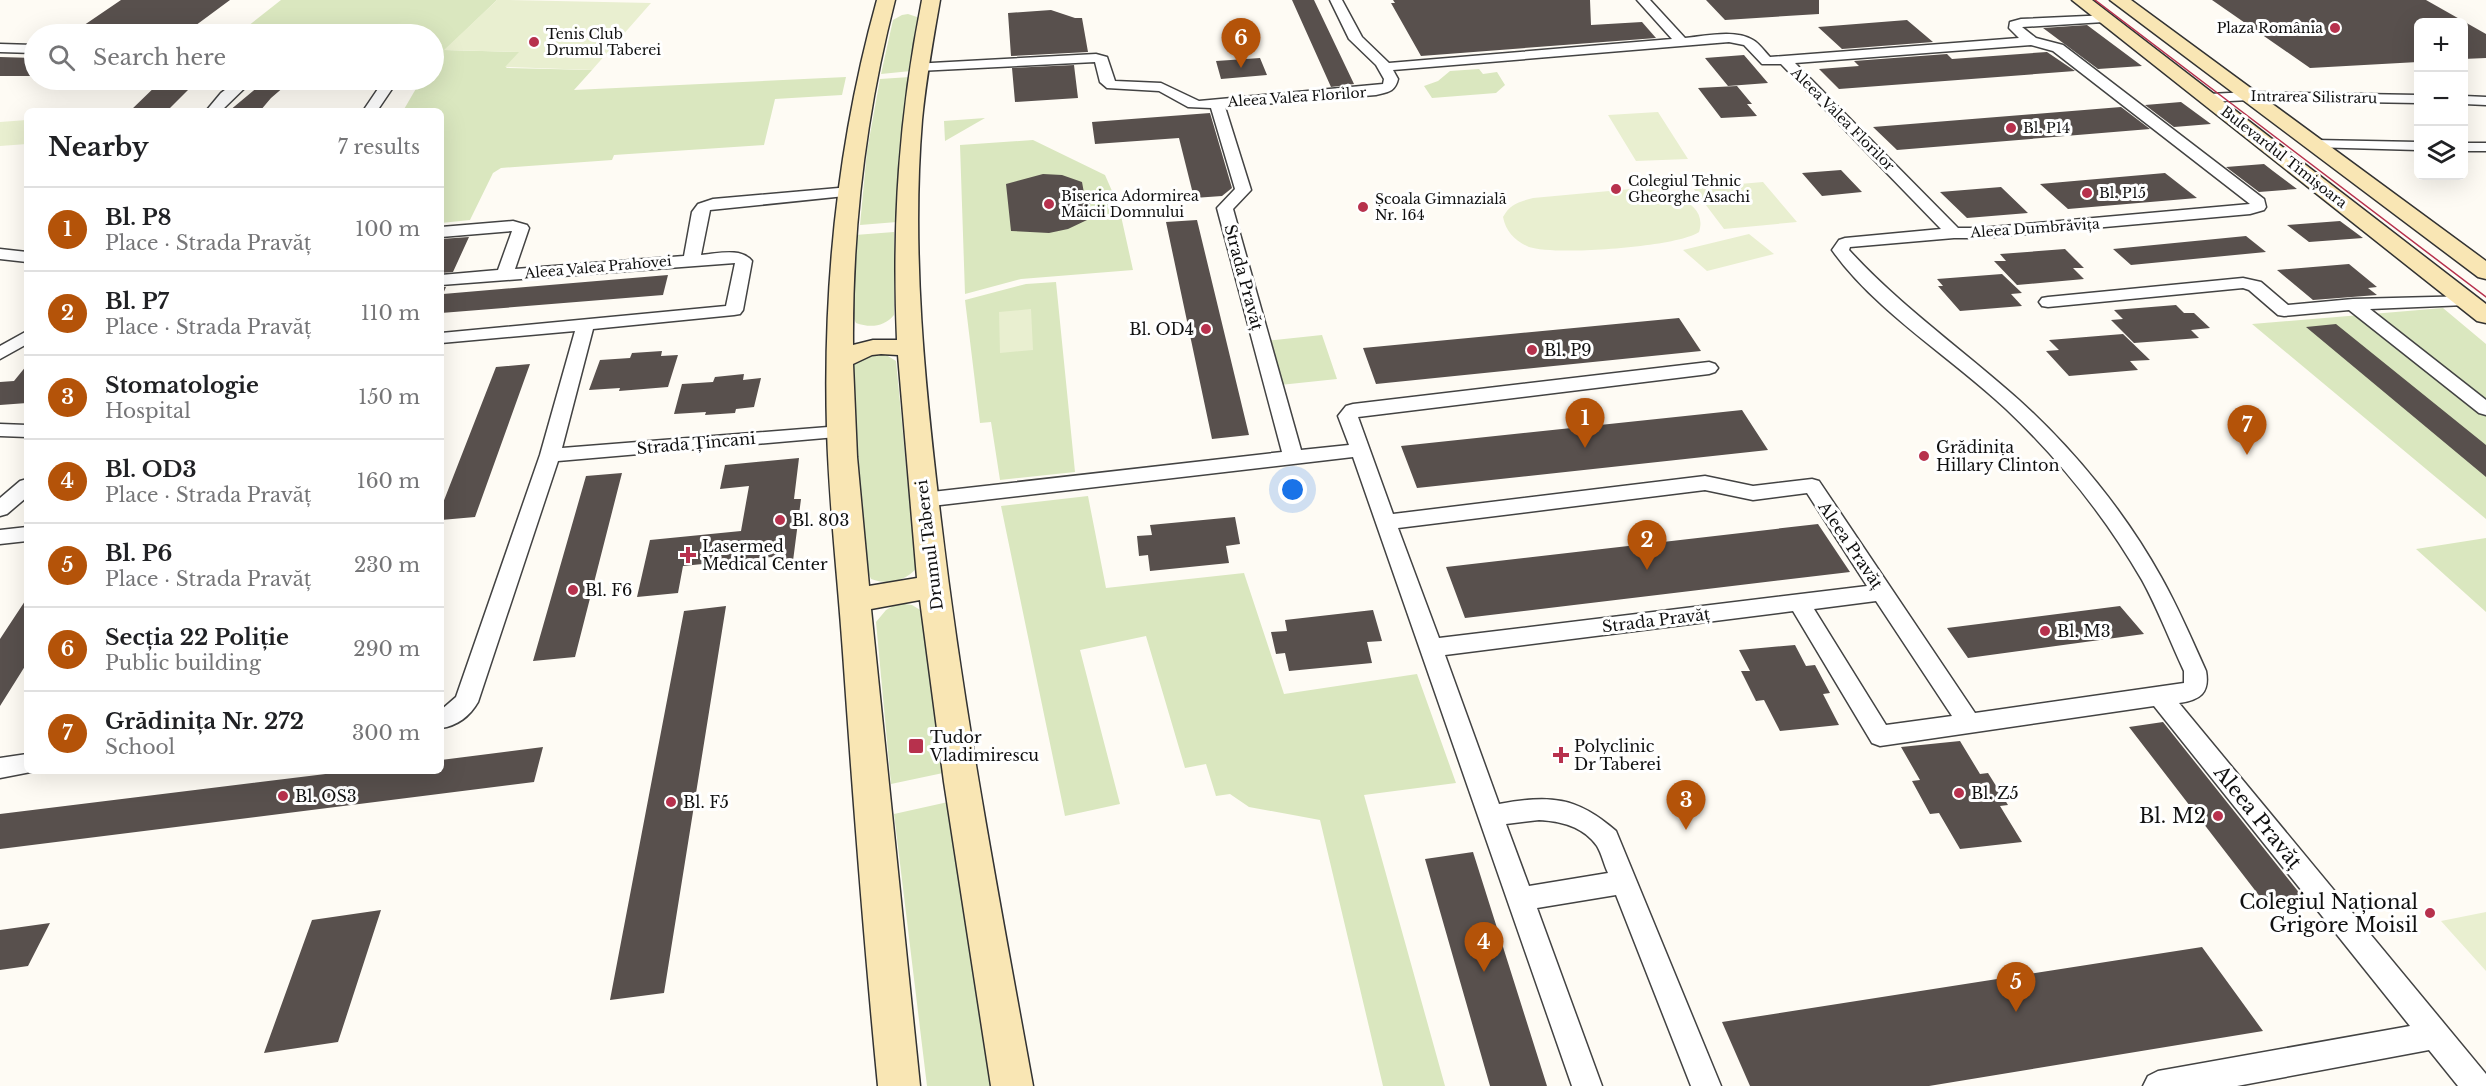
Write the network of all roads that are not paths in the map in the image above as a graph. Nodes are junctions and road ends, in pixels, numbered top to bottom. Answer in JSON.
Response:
{"nodes":[{"id":1,"x":1336,"y":0,"type":"edge"},
{"id":2,"x":1643,"y":0,"type":"edge"},
{"id":3,"x":2081,"y":0,"type":"edge"},
{"id":4,"x":2119,"y":0,"type":"edge"},
{"id":5,"x":906,"y":10,"type":"edge"},
{"id":6,"x":2104,"y":18,"type":"junction"},
{"id":7,"x":2031,"y":41,"type":"junction"},
{"id":8,"x":1682,"y":42,"type":"junction"},
{"id":9,"x":0,"y":48,"type":"edge"},
{"id":10,"x":24,"y":49,"type":"edge"},
{"id":11,"x":1784,"y":60,"type":"junction"},
{"id":12,"x":918,"y":67,"type":"junction"},
{"id":13,"x":1385,"y":67,"type":"junction"},
{"id":14,"x":234,"y":90,"type":"edge"},
{"id":15,"x":384,"y":90,"type":"edge"},
{"id":16,"x":2250,"y":96,"type":"junction"},
{"id":17,"x":2209,"y":98,"type":"junction"},
{"id":18,"x":2414,"y":99,"type":"edge"},
{"id":19,"x":2468,"y":100,"type":"edge"},
{"id":20,"x":2486,"y":100,"type":"edge"},
{"id":21,"x":1217,"y":104,"type":"junction"},
{"id":22,"x":216,"y":108,"type":"edge"},
{"id":23,"x":372,"y":108,"type":"edge"},
{"id":24,"x":2314,"y":144,"type":"junction"},
{"id":25,"x":2414,"y":146,"type":"edge"},
{"id":26,"x":2468,"y":147,"type":"edge"},
{"id":27,"x":2486,"y":147,"type":"edge"},
{"id":28,"x":850,"y":192,"type":"junction"},
{"id":29,"x":444,"y":232,"type":"edge"},
{"id":30,"x":1954,"y":232,"type":"junction"},
{"id":31,"x":0,"y":254,"type":"edge"},
{"id":32,"x":24,"y":257,"type":"edge"},
{"id":33,"x":692,"y":260,"type":"junction"},
{"id":34,"x":2486,"y":272,"type":"edge"},
{"id":35,"x":505,"y":275,"type":"junction"},
{"id":36,"x":444,"y":280,"type":"edge"},
{"id":37,"x":2466,"y":300,"type":"junction"},
{"id":38,"x":2048,"y":302,"type":"dead end"},
{"id":39,"x":2353,"y":304,"type":"junction"},
{"id":40,"x":2486,"y":316,"type":"edge"},
{"id":41,"x":907,"y":318,"type":"junction"},
{"id":42,"x":585,"y":325,"type":"junction"},
{"id":43,"x":840,"y":327,"type":"junction"},
{"id":44,"x":24,"y":338,"type":"edge"},
{"id":45,"x":444,"y":338,"type":"edge"},
{"id":46,"x":909,"y":350,"type":"junction"},
{"id":47,"x":0,"y":354,"type":"edge"},
{"id":48,"x":839,"y":361,"type":"junction"},
{"id":49,"x":1709,"y":368,"type":"dead end"},
{"id":50,"x":2486,"y":409,"type":"edge"},
{"id":51,"x":0,"y":430,"type":"edge"},
{"id":52,"x":24,"y":431,"type":"edge"},
{"id":53,"x":841,"y":432,"type":"junction"},
{"id":54,"x":1360,"y":450,"type":"junction"},
{"id":55,"x":550,"y":455,"type":"junction"},
{"id":56,"x":1293,"y":457,"type":"junction"},
{"id":57,"x":24,"y":489,"type":"edge"},
{"id":58,"x":923,"y":500,"type":"junction"},
{"id":59,"x":0,"y":509,"type":"edge"},
{"id":60,"x":1386,"y":522,"type":"junction"},
{"id":61,"x":24,"y":534,"type":"edge"},
{"id":62,"x":0,"y":537,"type":"edge"},
{"id":63,"x":933,"y":586,"type":"junction"},
{"id":64,"x":1882,"y":592,"type":"junction"},
{"id":65,"x":855,"y":600,"type":"junction"},
{"id":66,"x":1799,"y":603,"type":"junction"},
{"id":67,"x":1430,"y":648,"type":"junction"},
{"id":68,"x":2160,"y":697,"type":"junction"},
{"id":69,"x":444,"y":719,"type":"edge"},
{"id":70,"x":1969,"y":723,"type":"junction"},
{"id":71,"x":24,"y":764,"type":"edge"},
{"id":72,"x":0,"y":768,"type":"edge"},
{"id":73,"x":1490,"y":816,"type":"junction"},
{"id":74,"x":1624,"y":882,"type":"junction"},
{"id":75,"x":1521,"y":899,"type":"junction"},
{"id":76,"x":2436,"y":1035,"type":"junction"},
{"id":77,"x":899,"y":1086,"type":"edge"},
{"id":78,"x":1011,"y":1086,"type":"edge"},
{"id":79,"x":1587,"y":1086,"type":"edge"},
{"id":80,"x":1706,"y":1086,"type":"edge"},
{"id":81,"x":2158,"y":1086,"type":"edge"},
{"id":82,"x":2478,"y":1086,"type":"edge"}],
"edges":[{"from":1,"to":13,"type":"street"},
{"from":2,"to":8,"type":"street"},
{"from":3,"to":6,"type":"main road","name":"Bulevardul Timișoara"},
{"from":4,"to":16,"type":"main road","name":"Bulevardul Timișoara"},
{"from":5,"to":12,"type":"main road","name":"Drumul Taberei"},
{"from":5,"to":28,"type":"main road","name":"Drumul Taberei"},
{"from":6,"to":7,"type":"street"},
{"from":6,"to":17,"type":"main road","name":"Bulevardul Timișoara"},
{"from":7,"to":11,"type":"street"},
{"from":7,"to":30,"type":"street","name":"Aleea Dumbrăvița"},
{"from":8,"to":11,"type":"street","name":"Aleea Valea Florilor"},
{"from":8,"to":13,"type":"street","name":"Aleea Valea Florilor"},
{"from":9,"to":10,"type":"street"},
{"from":11,"to":30,"type":"street","name":"Aleea Valea Florilor"},
{"from":12,"to":21,"type":"street"},
{"from":12,"to":41,"type":"main road","name":"Drumul Taberei"},
{"from":13,"to":21,"type":"street","name":"Aleea Valea Florilor"},
{"from":14,"to":22,"type":"street"},
{"from":15,"to":23,"type":"street"},
{"from":16,"to":17,"type":"street","name":"Intrarea Silistraru"},
{"from":16,"to":18,"type":"street","name":"Intrarea Silistraru"},
{"from":16,"to":24,"type":"main road","name":"Bulevardul Timișoara"},
{"from":17,"to":37,"type":"main road","name":"Bulevardul Timișoara"},
{"from":19,"to":20,"type":"street"},
{"from":21,"to":56,"type":"street","name":"Strada Pravăț"},
{"from":24,"to":25,"type":"street"},
{"from":24,"to":34,"type":"main road","name":"Bulevardul Timișoara"},
{"from":26,"to":27,"type":"street"},
{"from":28,"to":33,"type":"street","name":"Aleea Valea Prahovei"},
{"from":28,"to":43,"type":"main road","name":"Drumul Taberei"},
{"from":29,"to":35,"type":"street","name":"Aleea Valea Prahovei"},
{"from":30,"to":68,"type":"street","name":"Aleea Dumbrăvița"},
{"from":31,"to":32,"type":"street"},
{"from":33,"to":35,"type":"street","name":"Aleea Valea Prahovei"},
{"from":33,"to":42,"type":"street"},
{"from":35,"to":36,"type":"street"},
{"from":37,"to":39,"type":"street"},
{"from":37,"to":40,"type":"main road","name":"Bulevardul Timișoara"},
{"from":38,"to":39,"type":"street"},
{"from":39,"to":50,"type":"street"},
{"from":41,"to":43,"type":"main road"},
{"from":41,"to":46,"type":"main road","name":"Drumul Taberei"},
{"from":42,"to":45,"type":"street"},
{"from":42,"to":55,"type":"street"},
{"from":43,"to":48,"type":"main road","name":"Drumul Taberei"},
{"from":44,"to":47,"type":"street"},
{"from":46,"to":48,"type":"main road"},
{"from":46,"to":58,"type":"main road","name":"Drumul Taberei"},
{"from":48,"to":53,"type":"main road","name":"Drumul Taberei"},
{"from":49,"to":54,"type":"street"},
{"from":51,"to":52,"type":"street"},
{"from":53,"to":55,"type":"street","name":"Strada Țincani"},
{"from":53,"to":65,"type":"main road","name":"Drumul Taberei"},
{"from":54,"to":56,"type":"street"},
{"from":54,"to":60,"type":"street"},
{"from":55,"to":69,"type":"street"},
{"from":56,"to":58,"type":"street"},
{"from":57,"to":59,"type":"street"},
{"from":58,"to":63,"type":"main road","name":"Drumul Taberei"},
{"from":60,"to":64,"type":"street","name":"Aleea Pravăț"},
{"from":60,"to":67,"type":"street"},
{"from":61,"to":62,"type":"street"},
{"from":63,"to":65,"type":"main road"},
{"from":63,"to":78,"type":"main road","name":"Drumul Taberei"},
{"from":64,"to":66,"type":"street","name":"Strada Pravăț"},
{"from":64,"to":70,"type":"street","name":"Aleea Pravăț"},
{"from":65,"to":77,"type":"main road","name":"Drumul Taberei"},
{"from":66,"to":67,"type":"street","name":"Strada Pravăț"},
{"from":66,"to":70,"type":"street"},
{"from":67,"to":73,"type":"street"},
{"from":68,"to":70,"type":"street"},
{"from":68,"to":76,"type":"street","name":"Aleea Pravăț"},
{"from":71,"to":72,"type":"street"},
{"from":73,"to":74,"type":"street"},
{"from":73,"to":75,"type":"street"},
{"from":74,"to":75,"type":"street"},
{"from":74,"to":80,"type":"street"},
{"from":75,"to":79,"type":"street"},
{"from":76,"to":81,"type":"street"},
{"from":76,"to":82,"type":"street","name":"Aleea Pravăț"}]}
